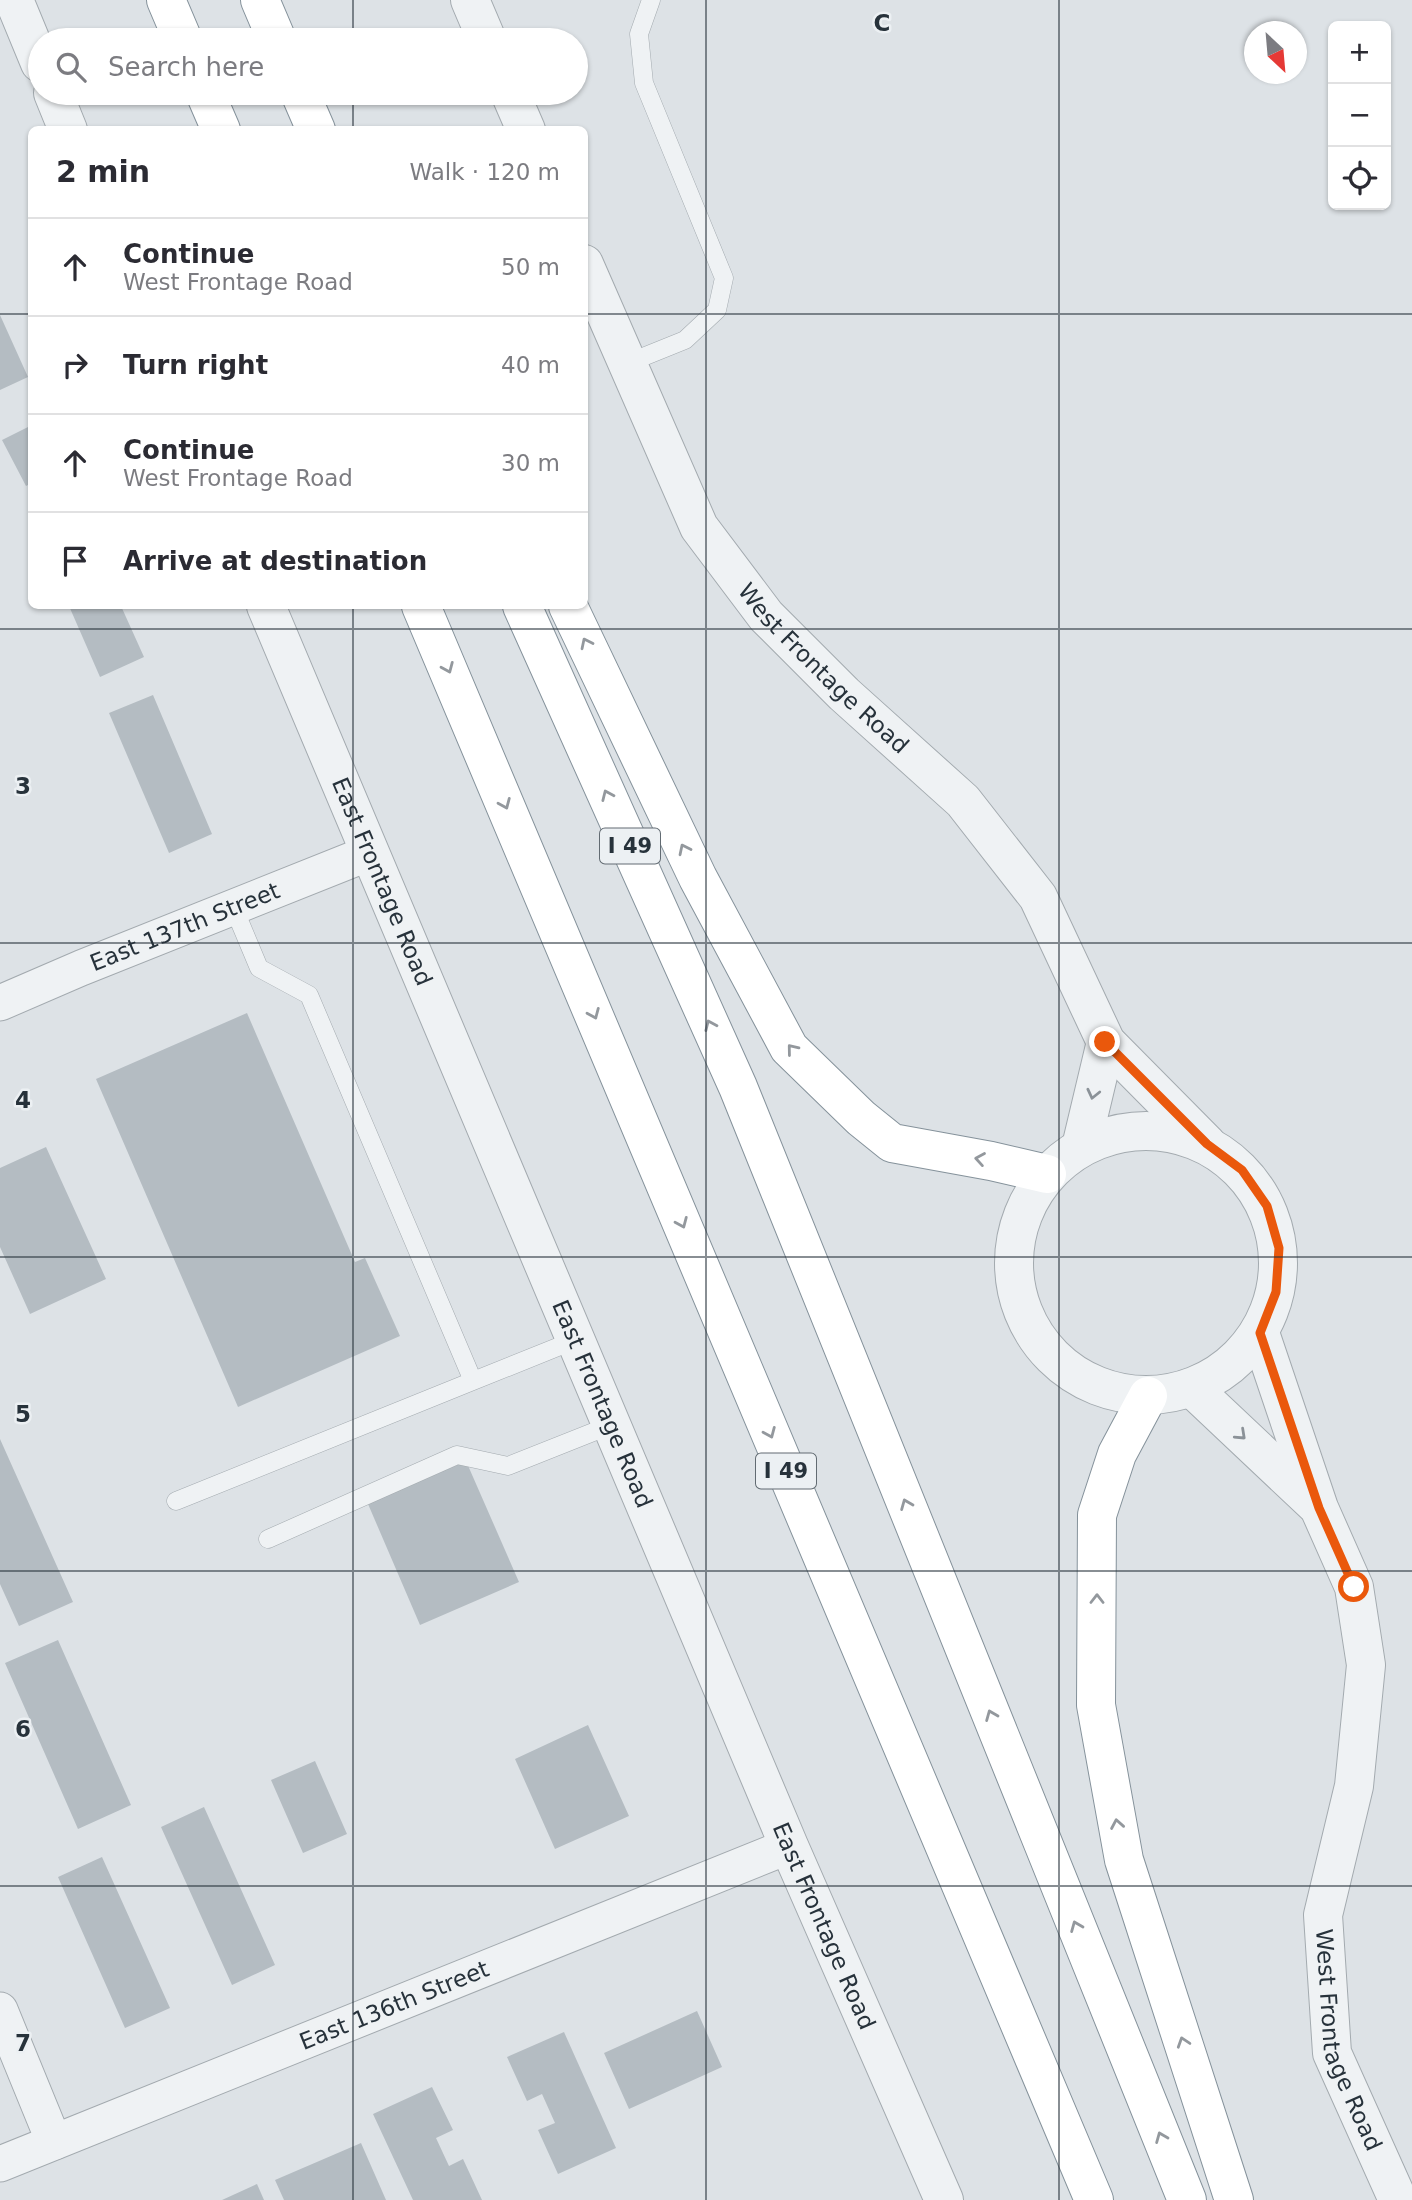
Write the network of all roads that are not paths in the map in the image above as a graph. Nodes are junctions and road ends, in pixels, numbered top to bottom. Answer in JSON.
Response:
{"nodes":[{"id":1,"x":14,"y":0,"type":"edge"},
{"id":2,"x":166,"y":0,"type":"edge"},
{"id":3,"x":260,"y":0,"type":"edge"},
{"id":4,"x":470,"y":0,"type":"edge"},
{"id":5,"x":651,"y":0,"type":"edge"},
{"id":6,"x":178,"y":28,"type":"edge"},
{"id":7,"x":272,"y":28,"type":"edge"},
{"id":8,"x":482,"y":28,"type":"edge"},
{"id":9,"x":28,"y":34,"type":"edge"},
{"id":10,"x":57,"y":105,"type":"edge"},
{"id":11,"x":210,"y":105,"type":"edge"},
{"id":12,"x":305,"y":105,"type":"edge"},
{"id":13,"x":515,"y":105,"type":"edge"},
{"id":14,"x":66,"y":126,"type":"edge"},
{"id":15,"x":218,"y":126,"type":"edge"},
{"id":16,"x":314,"y":126,"type":"edge"},
{"id":17,"x":524,"y":126,"type":"edge"},
{"id":18,"x":588,"y":273,"type":"edge"},
{"id":19,"x":628,"y":363,"type":"junction"},
{"id":20,"x":267,"y":609,"type":"edge"},
{"id":21,"x":422,"y":609,"type":"edge"},
{"id":22,"x":523,"y":609,"type":"edge"},
{"id":23,"x":569,"y":609,"type":"edge"},
{"id":24,"x":369,"y":853,"type":"junction"},
{"id":25,"x":233,"y":906,"type":"junction"},
{"id":26,"x":0,"y":1003,"type":"edge"},
{"id":27,"x":1105,"y":1042,"type":"junction"},
{"id":28,"x":1207,"y":1144,"type":"junction"},
{"id":29,"x":1081,"y":1147,"type":"junction"},
{"id":30,"x":1047,"y":1174,"type":"junction"},
{"id":31,"x":1260,"y":1333,"type":"junction"},
{"id":32,"x":575,"y":1340,"type":"junction"},
{"id":33,"x":473,"y":1381,"type":"junction"},
{"id":34,"x":1192,"y":1388,"type":"junction"},
{"id":35,"x":1148,"y":1396,"type":"junction"},
{"id":36,"x":611,"y":1425,"type":"junction"},
{"id":37,"x":176,"y":1501,"type":"dead end"},
{"id":38,"x":1319,"y":1508,"type":"junction"},
{"id":39,"x":268,"y":1539,"type":"dead end"},
{"id":40,"x":789,"y":1846,"type":"junction"},
{"id":41,"x":0,"y":2010,"type":"edge"},
{"id":42,"x":54,"y":2141,"type":"junction"},
{"id":43,"x":0,"y":2164,"type":"edge"},
{"id":44,"x":944,"y":2200,"type":"edge"},
{"id":45,"x":1094,"y":2200,"type":"edge"},
{"id":46,"x":1187,"y":2200,"type":"edge"},
{"id":47,"x":1234,"y":2200,"type":"edge"},
{"id":48,"x":1398,"y":2200,"type":"edge"}],
"edges":[{"from":1,"to":9,"type":"street"},
{"from":2,"to":6,"type":"highway"},
{"from":3,"to":7,"type":"highway"},
{"from":4,"to":8,"type":"street"},
{"from":5,"to":19,"type":"lane"},
{"from":10,"to":14,"type":"street"},
{"from":11,"to":15,"type":"highway"},
{"from":12,"to":16,"type":"highway"},
{"from":13,"to":17,"type":"street"},
{"from":18,"to":19,"type":"street","name":"West Frontage Road"},
{"from":19,"to":27,"type":"street","name":"West Frontage Road"},
{"from":20,"to":24,"type":"street","name":"East Frontage Road"},
{"from":21,"to":45,"type":"highway","number":"I 49","one_way":true},
{"from":46,"to":22,"type":"highway","number":"I 49","one_way":true},
{"from":30,"to":23,"type":"highway","one_way":true},
{"from":24,"to":25,"type":"street","name":"East 137th Street"},
{"from":24,"to":32,"type":"street","name":"East Frontage Road"},
{"from":25,"to":26,"type":"street","name":"East 137th Street"},
{"from":25,"to":33,"type":"lane"},
{"from":27,"to":28,"type":"street","name":"West Frontage Road"},
{"from":27,"to":29,"type":"street","one_way":true},
{"from":28,"to":29,"type":"street"},
{"from":28,"to":31,"type":"street"},
{"from":29,"to":30,"type":"street"},
{"from":30,"to":35,"type":"street"},
{"from":31,"to":34,"type":"street"},
{"from":31,"to":38,"type":"street","name":"West Frontage Road"},
{"from":32,"to":33,"type":"lane"},
{"from":32,"to":36,"type":"street","name":"East Frontage Road"},
{"from":33,"to":37,"type":"lane"},
{"from":34,"to":35,"type":"street"},
{"from":34,"to":38,"type":"street","name":"West Frontage Road","one_way":true},
{"from":47,"to":35,"type":"highway","one_way":true},
{"from":36,"to":39,"type":"lane"},
{"from":36,"to":40,"type":"street","name":"East Frontage Road"},
{"from":38,"to":48,"type":"street","name":"West Frontage Road"},
{"from":40,"to":42,"type":"street","name":"East 136th Street"},
{"from":40,"to":44,"type":"street","name":"East Frontage Road"},
{"from":41,"to":42,"type":"street"},
{"from":42,"to":43,"type":"street","name":"East 136th Street"}]}
